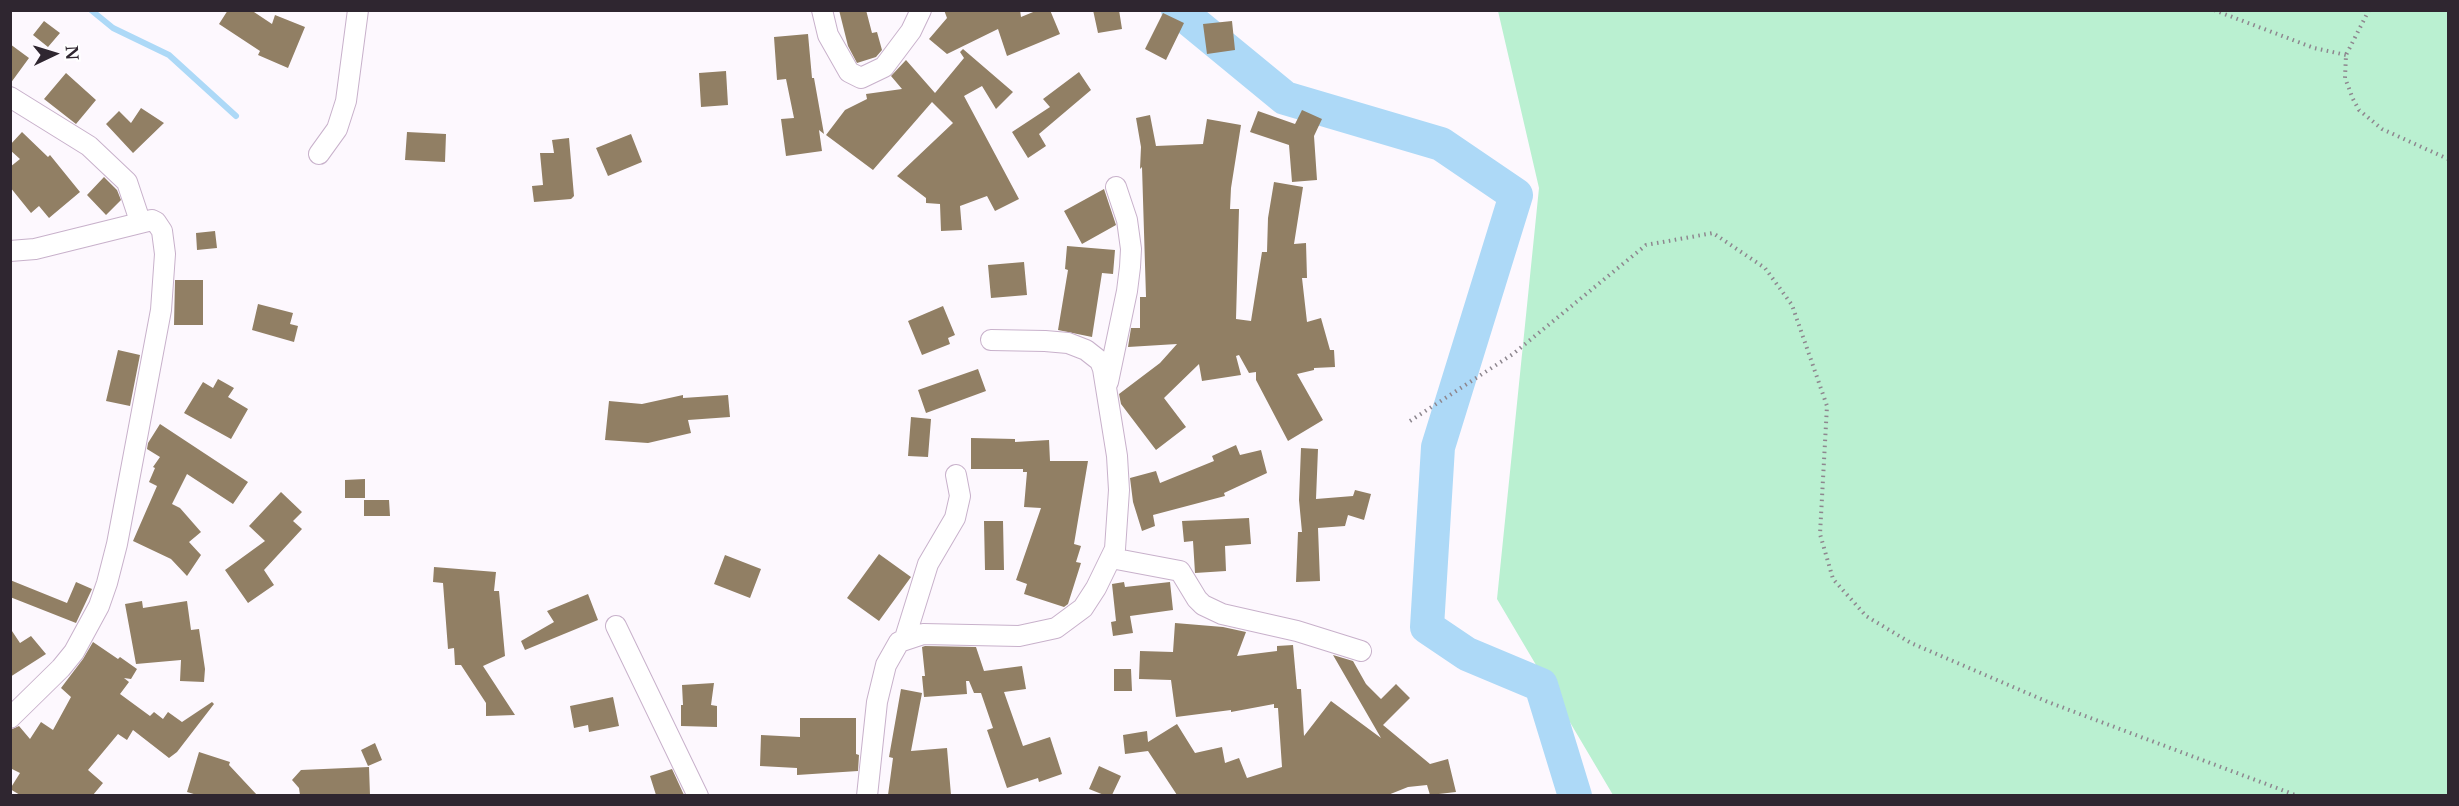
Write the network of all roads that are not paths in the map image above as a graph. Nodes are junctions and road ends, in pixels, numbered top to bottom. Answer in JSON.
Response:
{"nodes":[{"id":1,"x":358,"y":10,"type":"edge"},
{"id":2,"x":822,"y":10,"type":"edge"},
{"id":3,"x":921,"y":10,"type":"edge"},
{"id":4,"x":10,"y":97,"type":"edge"},
{"id":5,"x":319,"y":154,"type":"dead end"},
{"id":6,"x":1116,"y":188,"type":"dead end"},
{"id":7,"x":140,"y":221,"type":"junction"},
{"id":8,"x":10,"y":251,"type":"edge"},
{"id":9,"x":990,"y":340,"type":"dead end"},
{"id":10,"x":1106,"y":391,"type":"junction"},
{"id":11,"x":956,"y":475,"type":"dead end"},
{"id":12,"x":1112,"y":558,"type":"junction"},
{"id":13,"x":616,"y":626,"type":"dead end"},
{"id":14,"x":905,"y":638,"type":"junction"},
{"id":15,"x":1361,"y":651,"type":"dead end"},
{"id":16,"x":10,"y":718,"type":"edge"},
{"id":17,"x":698,"y":795,"type":"edge"},
{"id":18,"x":867,"y":795,"type":"edge"}],
"edges":[{"from":1,"to":5,"type":"street"},
{"from":2,"to":3,"type":"street"},
{"from":4,"to":7,"type":"street"},
{"from":6,"to":10,"type":"street"},
{"from":7,"to":8,"type":"street"},
{"from":7,"to":16,"type":"street"},
{"from":9,"to":10,"type":"street"},
{"from":10,"to":12,"type":"street"},
{"from":11,"to":14,"type":"street"},
{"from":12,"to":14,"type":"street"},
{"from":12,"to":15,"type":"street"},
{"from":13,"to":17,"type":"street"},
{"from":14,"to":18,"type":"street"}]}
